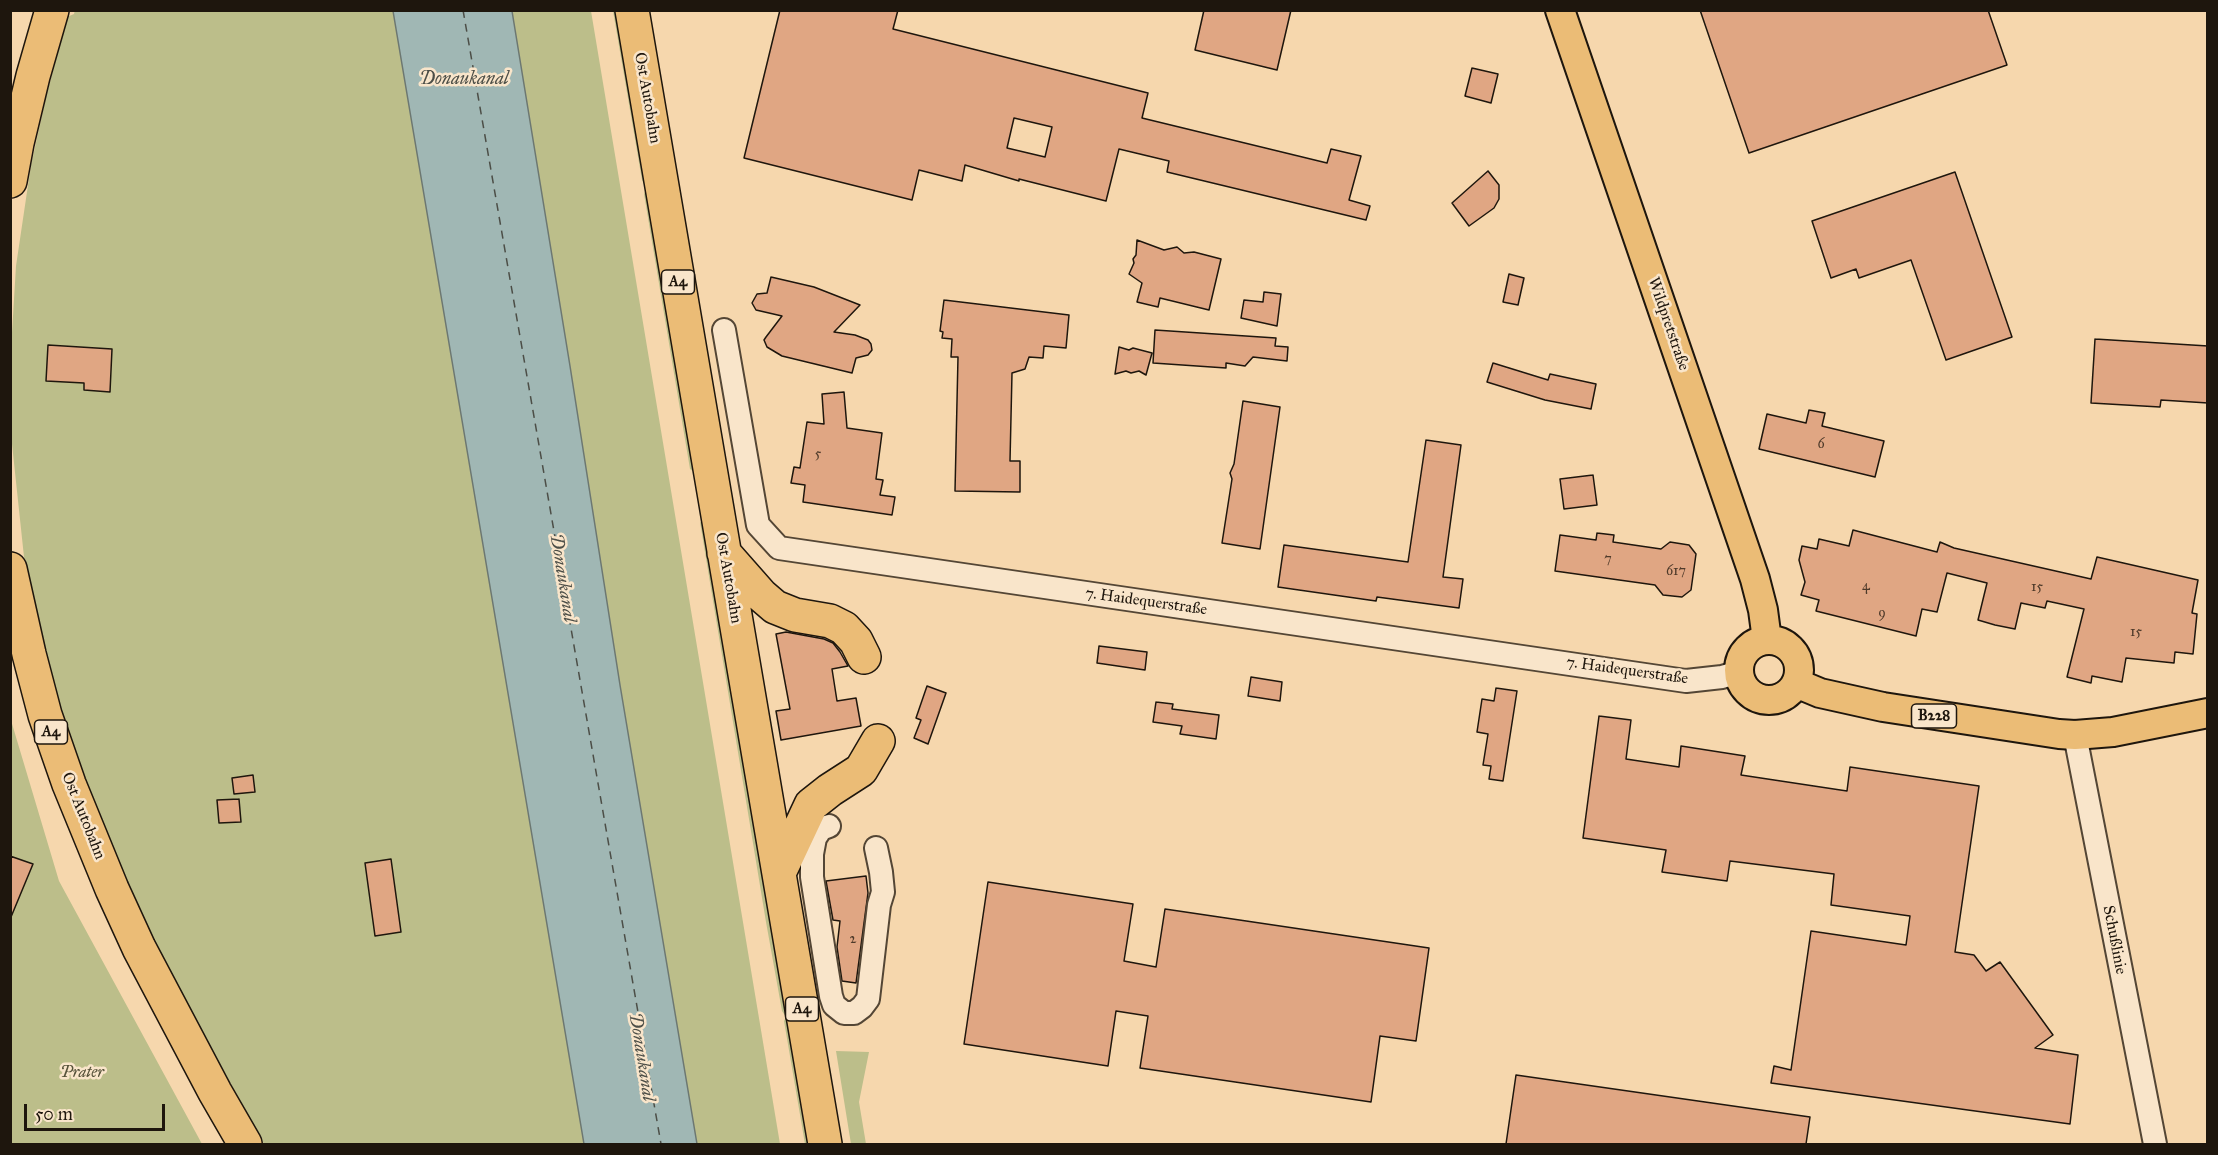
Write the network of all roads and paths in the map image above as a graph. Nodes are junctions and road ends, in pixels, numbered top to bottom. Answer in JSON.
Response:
{"nodes":[{"id":1,"x":52,"y":10,"type":"edge"},
{"id":2,"x":632,"y":10,"type":"edge"},
{"id":3,"x":1560,"y":10,"type":"edge"},
{"id":4,"x":10,"y":181,"type":"edge"},
{"id":5,"x":724,"y":330,"type":"dead end"},
{"id":6,"x":724,"y":554,"type":"junction"},
{"id":7,"x":10,"y":569,"type":"edge"},
{"id":8,"x":1767,"y":640,"type":"junction"},
{"id":9,"x":864,"y":657,"type":"dead end"},
{"id":10,"x":1739,"y":672,"type":"junction"},
{"id":11,"x":1796,"y":683,"type":"junction"},
{"id":12,"x":2208,"y":713,"type":"edge"},
{"id":13,"x":2075,"y":735,"type":"junction"},
{"id":14,"x":878,"y":741,"type":"dead end"},
{"id":15,"x":828,"y":826,"type":"dead end"},
{"id":16,"x":876,"y":848,"type":"dead end"},
{"id":17,"x":779,"y":873,"type":"junction"},
{"id":18,"x":246,"y":1144,"type":"edge"},
{"id":19,"x":825,"y":1144,"type":"edge"},
{"id":20,"x":2155,"y":1144,"type":"edge"}],
"edges":[{"from":1,"to":4,"type":"highway"},
{"from":2,"to":6,"type":"highway","name":"Ost Autobahn","number":"A4"},
{"from":3,"to":8,"type":"main road","name":"Wildpretstraße"},
{"from":5,"to":10,"type":"street","name":"7. Haidequerstraße"},
{"from":6,"to":9,"type":"highway"},
{"from":6,"to":17,"type":"highway","name":"Ost Autobahn","number":"A4"},
{"from":7,"to":18,"type":"highway","name":"Ost Autobahn","number":"A4"},
{"from":8,"to":10,"type":"main road"},
{"from":8,"to":11,"type":"main road"},
{"from":10,"to":11,"type":"main road"},
{"from":11,"to":13,"type":"main road","number":"B228"},
{"from":12,"to":13,"type":"main road","number":"B228"},
{"from":13,"to":20,"type":"street","name":"Schußlinie"},
{"from":14,"to":17,"type":"highway"},
{"from":15,"to":16,"type":"street"},
{"from":17,"to":19,"type":"highway","name":"Ost Autobahn","number":"A4"}]}
